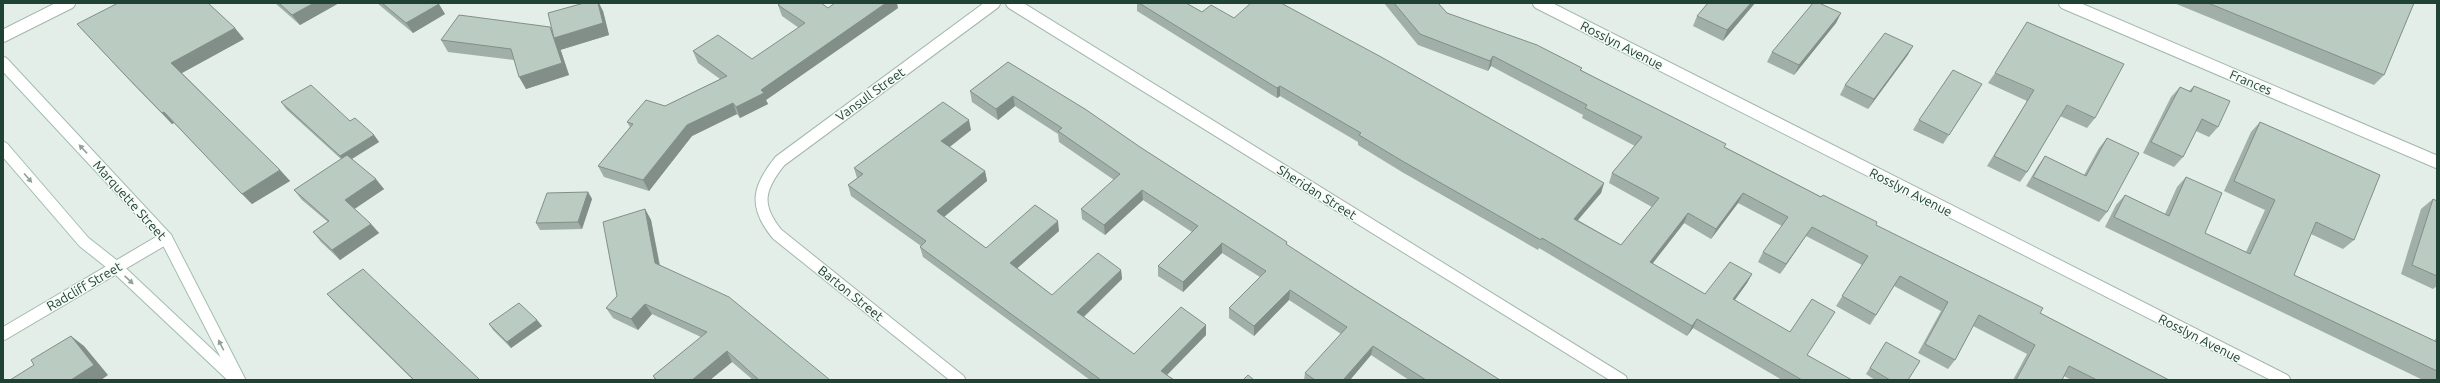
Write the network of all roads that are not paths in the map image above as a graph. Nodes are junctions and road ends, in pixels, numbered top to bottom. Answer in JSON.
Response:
{"nodes":[{"id":1,"x":69,"y":3,"type":"edge"},
{"id":2,"x":994,"y":3,"type":"edge"},
{"id":3,"x":1012,"y":3,"type":"edge"},
{"id":4,"x":1539,"y":3,"type":"edge"},
{"id":5,"x":2065,"y":3,"type":"edge"},
{"id":6,"x":3,"y":36,"type":"edge"},
{"id":7,"x":3,"y":63,"type":"edge"},
{"id":8,"x":3,"y":148,"type":"edge"},
{"id":9,"x":2437,"y":162,"type":"edge"},
{"id":10,"x":759,"y":196,"type":"joint"},
{"id":11,"x":166,"y":238,"type":"junction"},
{"id":12,"x":117,"y":268,"type":"junction"},
{"id":13,"x":3,"y":334,"type":"edge"},
{"id":14,"x":238,"y":380,"type":"edge"},
{"id":15,"x":959,"y":380,"type":"edge"},
{"id":16,"x":1621,"y":380,"type":"edge"},
{"id":17,"x":2284,"y":380,"type":"edge"}],
"edges":[{"from":1,"to":6,"type":"street"},
{"from":2,"to":10,"type":"street","name":"Vansull Street"},
{"from":3,"to":16,"type":"street","name":"Sheridan Street"},
{"from":4,"to":17,"type":"street","name":"Rosslyn Avenue"},
{"from":5,"to":9,"type":"street","name":"Frances"},
{"from":11,"to":7,"type":"street","name":"Marquette Street","one_way":true},
{"from":8,"to":12,"type":"street","name":"Marquette Street","one_way":true},
{"from":10,"to":15,"type":"street","name":"Barton Street"},
{"from":11,"to":12,"type":"street","name":"Radcliff Street"},
{"from":14,"to":11,"type":"street","name":"Marquette Street","one_way":true},
{"from":12,"to":13,"type":"street","name":"Radcliff Street"},
{"from":12,"to":14,"type":"street","name":"Marquette Street","one_way":true}]}
